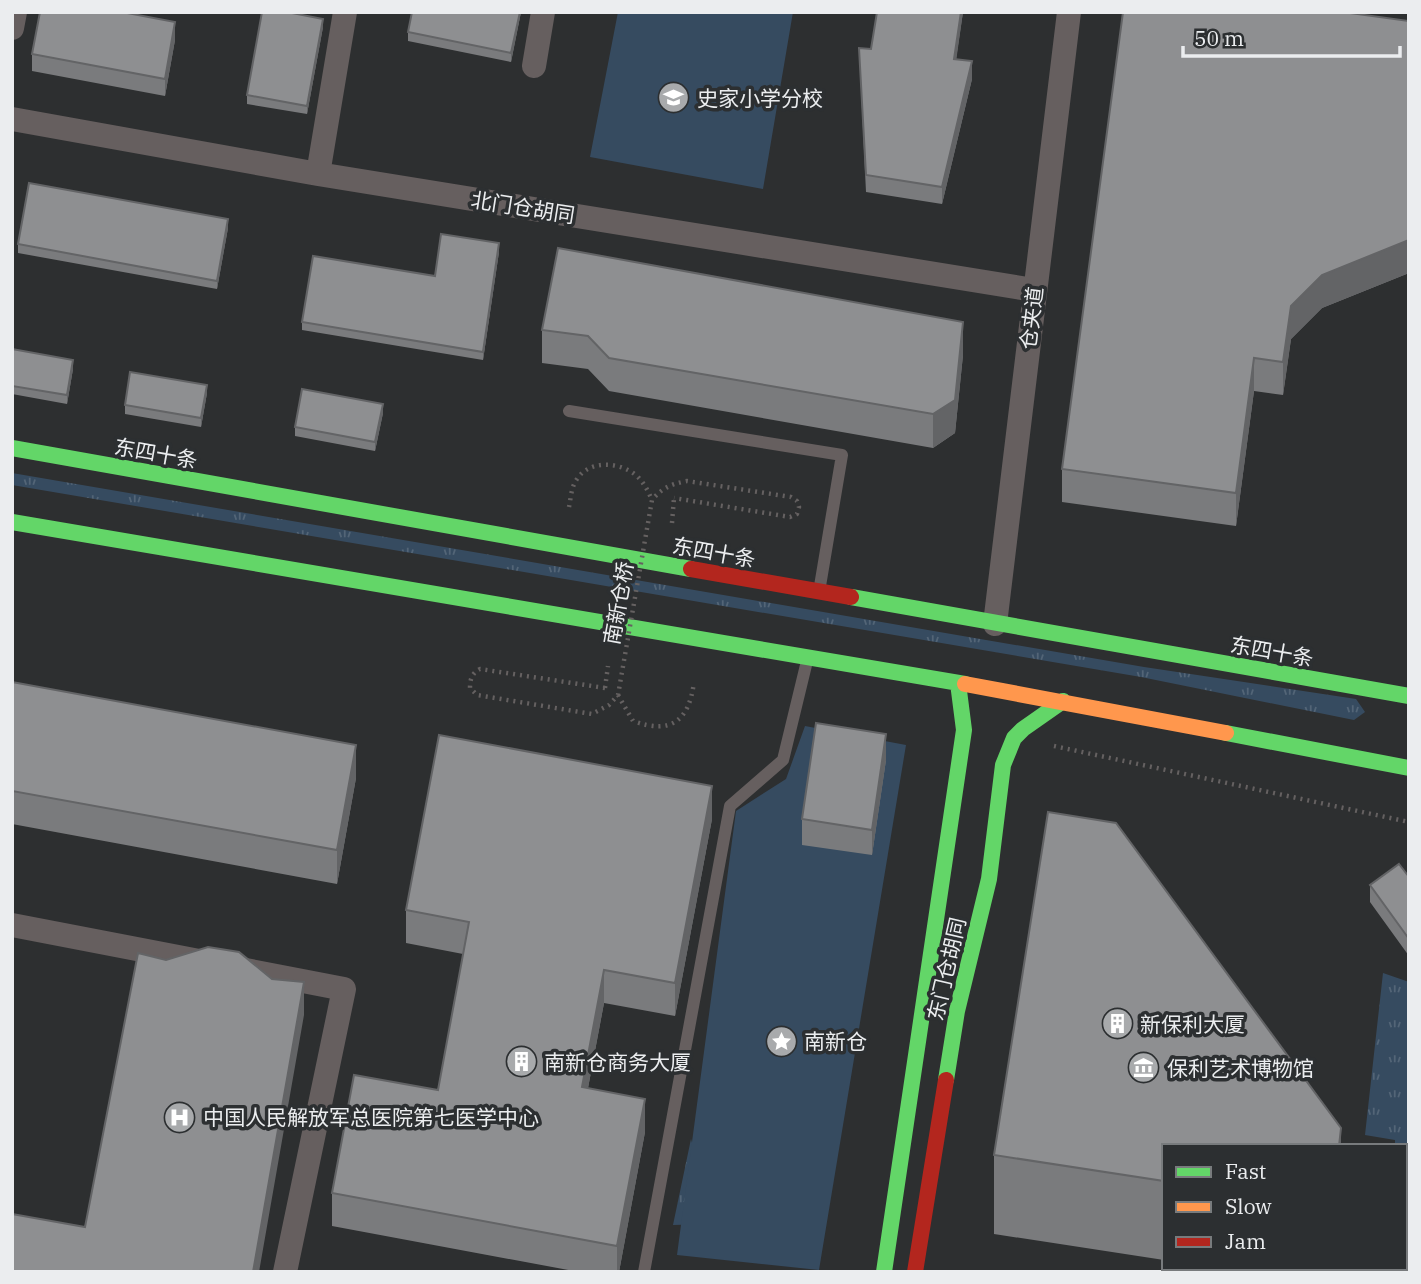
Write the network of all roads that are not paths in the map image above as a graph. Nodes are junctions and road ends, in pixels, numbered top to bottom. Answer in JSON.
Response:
{"nodes":[{"id":1,"x":15,"y":12,"type":"edge"},
{"id":2,"x":345,"y":12,"type":"edge"},
{"id":3,"x":543,"y":12,"type":"edge"},
{"id":4,"x":1069,"y":12,"type":"edge"},
{"id":5,"x":12,"y":28,"type":"edge"},
{"id":6,"x":534,"y":66,"type":"dead end"},
{"id":7,"x":12,"y":119,"type":"edge"},
{"id":8,"x":318,"y":174,"type":"junction"},
{"id":9,"x":1034,"y":290,"type":"junction"},
{"id":10,"x":569,"y":411,"type":"dead end"},
{"id":11,"x":12,"y":448,"type":"edge"},
{"id":12,"x":12,"y":522,"type":"edge"},
{"id":13,"x":819,"y":592,"type":"junction"},
{"id":14,"x":995,"y":624,"type":"junction"},
{"id":15,"x":808,"y":658,"type":"junction"},
{"id":16,"x":958,"y":683,"type":"junction"},
{"id":17,"x":1409,"y":696,"type":"edge"},
{"id":18,"x":1063,"y":701,"type":"junction"},
{"id":19,"x":1409,"y":768,"type":"edge"},
{"id":20,"x":12,"y":925,"type":"edge"},
{"id":21,"x":285,"y":1272,"type":"edge"},
{"id":22,"x":645,"y":1272,"type":"edge"},
{"id":23,"x":884,"y":1272,"type":"edge"},
{"id":24,"x":915,"y":1272,"type":"edge"}],
"edges":[{"from":1,"to":5,"type":"street"},
{"from":2,"to":8,"type":"street"},
{"from":3,"to":6,"type":"street"},
{"from":4,"to":9,"type":"street","name":"仓夹道"},
{"from":7,"to":8,"type":"street","name":"北门仓胡同"},
{"from":8,"to":9,"type":"street","name":"北门仓胡同"},
{"from":9,"to":14,"type":"street","name":"仓夹道"},
{"from":10,"to":13,"type":"lane"},
{"from":11,"to":13,"type":"main road","name":"东四十条"},
{"from":12,"to":15,"type":"main road"},
{"from":13,"to":14,"type":"main road","name":"东四十条"},
{"from":14,"to":17,"type":"main road","name":"东四十条"},
{"from":15,"to":16,"type":"main road"},
{"from":15,"to":22,"type":"lane"},
{"from":16,"to":18,"type":"main road"},
{"from":16,"to":23,"type":"main road","name":"东门仓胡同"},
{"from":18,"to":19,"type":"main road"},
{"from":18,"to":24,"type":"main road","name":"东门仓胡同"},
{"from":20,"to":21,"type":"street"}]}
